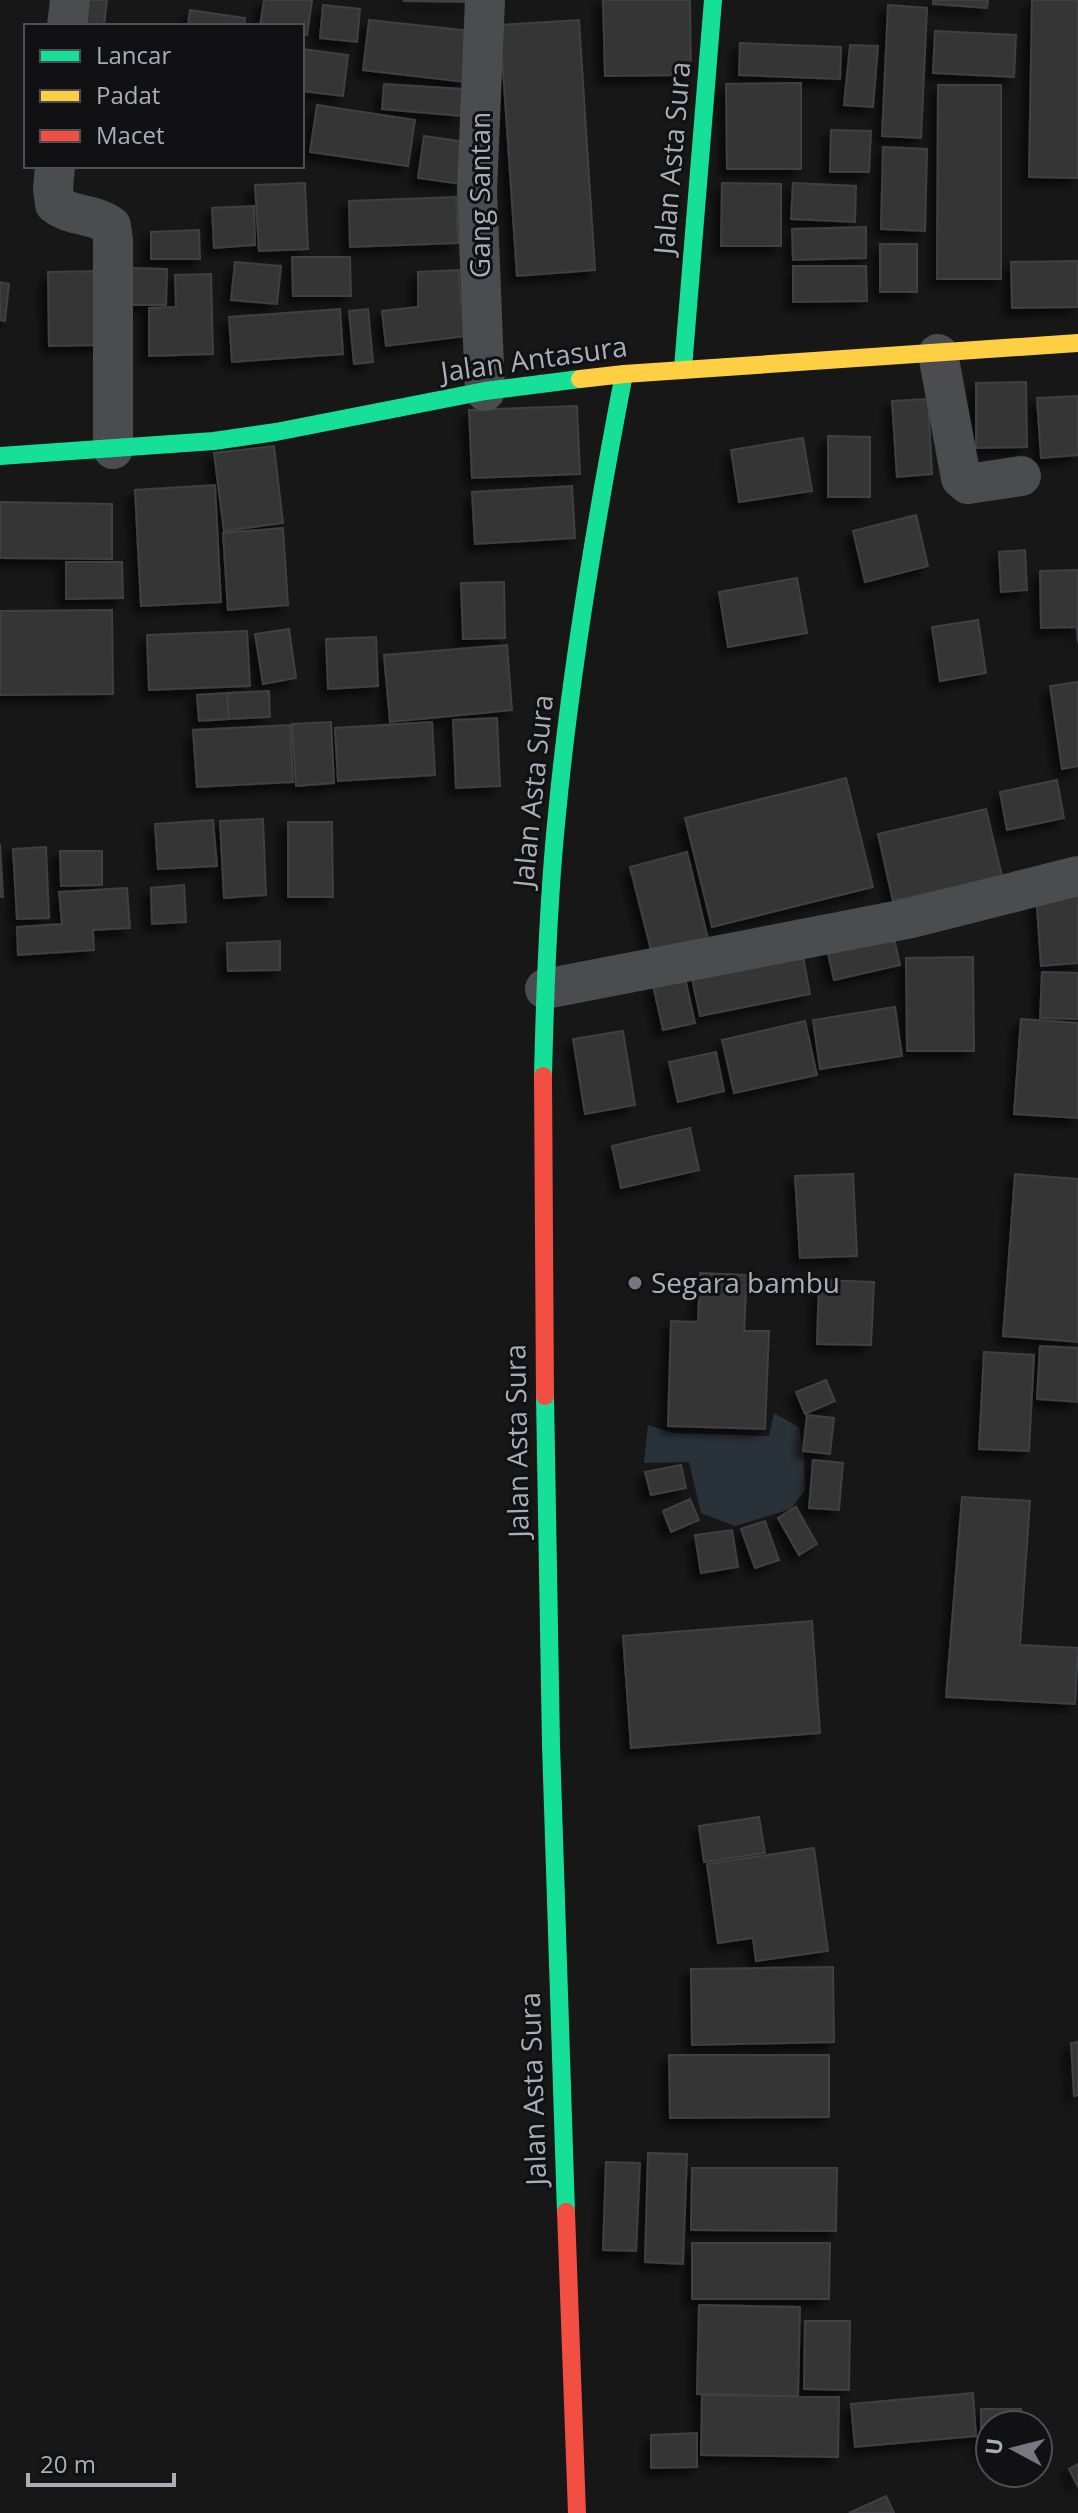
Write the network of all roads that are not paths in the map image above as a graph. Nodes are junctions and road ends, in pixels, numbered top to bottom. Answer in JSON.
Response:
{"nodes":[{"id":1,"x":70,"y":0,"type":"edge"},
{"id":2,"x":485,"y":0,"type":"edge"},
{"id":3,"x":713,"y":0,"type":"edge"},
{"id":4,"x":67,"y":24,"type":"edge"},
{"id":5,"x":55,"y":168,"type":"edge"},
{"id":6,"x":1078,"y":343,"type":"edge"},
{"id":7,"x":938,"y":354,"type":"junction"},
{"id":8,"x":683,"y":368,"type":"junction"},
{"id":9,"x":624,"y":374,"type":"junction"},
{"id":10,"x":485,"y":391,"type":"junction"},
{"id":11,"x":113,"y":449,"type":"junction"},
{"id":12,"x":0,"y":456,"type":"edge"},
{"id":13,"x":1021,"y":476,"type":"dead end"},
{"id":14,"x":1078,"y":876,"type":"edge"},
{"id":15,"x":545,"y":989,"type":"junction"},
{"id":16,"x":577,"y":2513,"type":"edge"}],
"edges":[{"from":1,"to":4,"type":"street"},
{"from":2,"to":10,"type":"street","name":"Gang Santan"},
{"from":3,"to":8,"type":"street","name":"Jalan Asta Sura"},
{"from":5,"to":11,"type":"street"},
{"from":6,"to":7,"type":"street","name":"Jalan Antasura"},
{"from":7,"to":8,"type":"street","name":"Jalan Antasura"},
{"from":7,"to":13,"type":"street"},
{"from":8,"to":9,"type":"street","name":"Jalan Antasura"},
{"from":9,"to":10,"type":"street","name":"Jalan Antasura"},
{"from":9,"to":15,"type":"street","name":"Jalan Asta Sura"},
{"from":10,"to":11,"type":"street","name":"Jalan Antasura"},
{"from":11,"to":12,"type":"street","name":"Jalan Antasura"},
{"from":14,"to":15,"type":"street"},
{"from":15,"to":16,"type":"street","name":"Jalan Asta Sura"}]}
